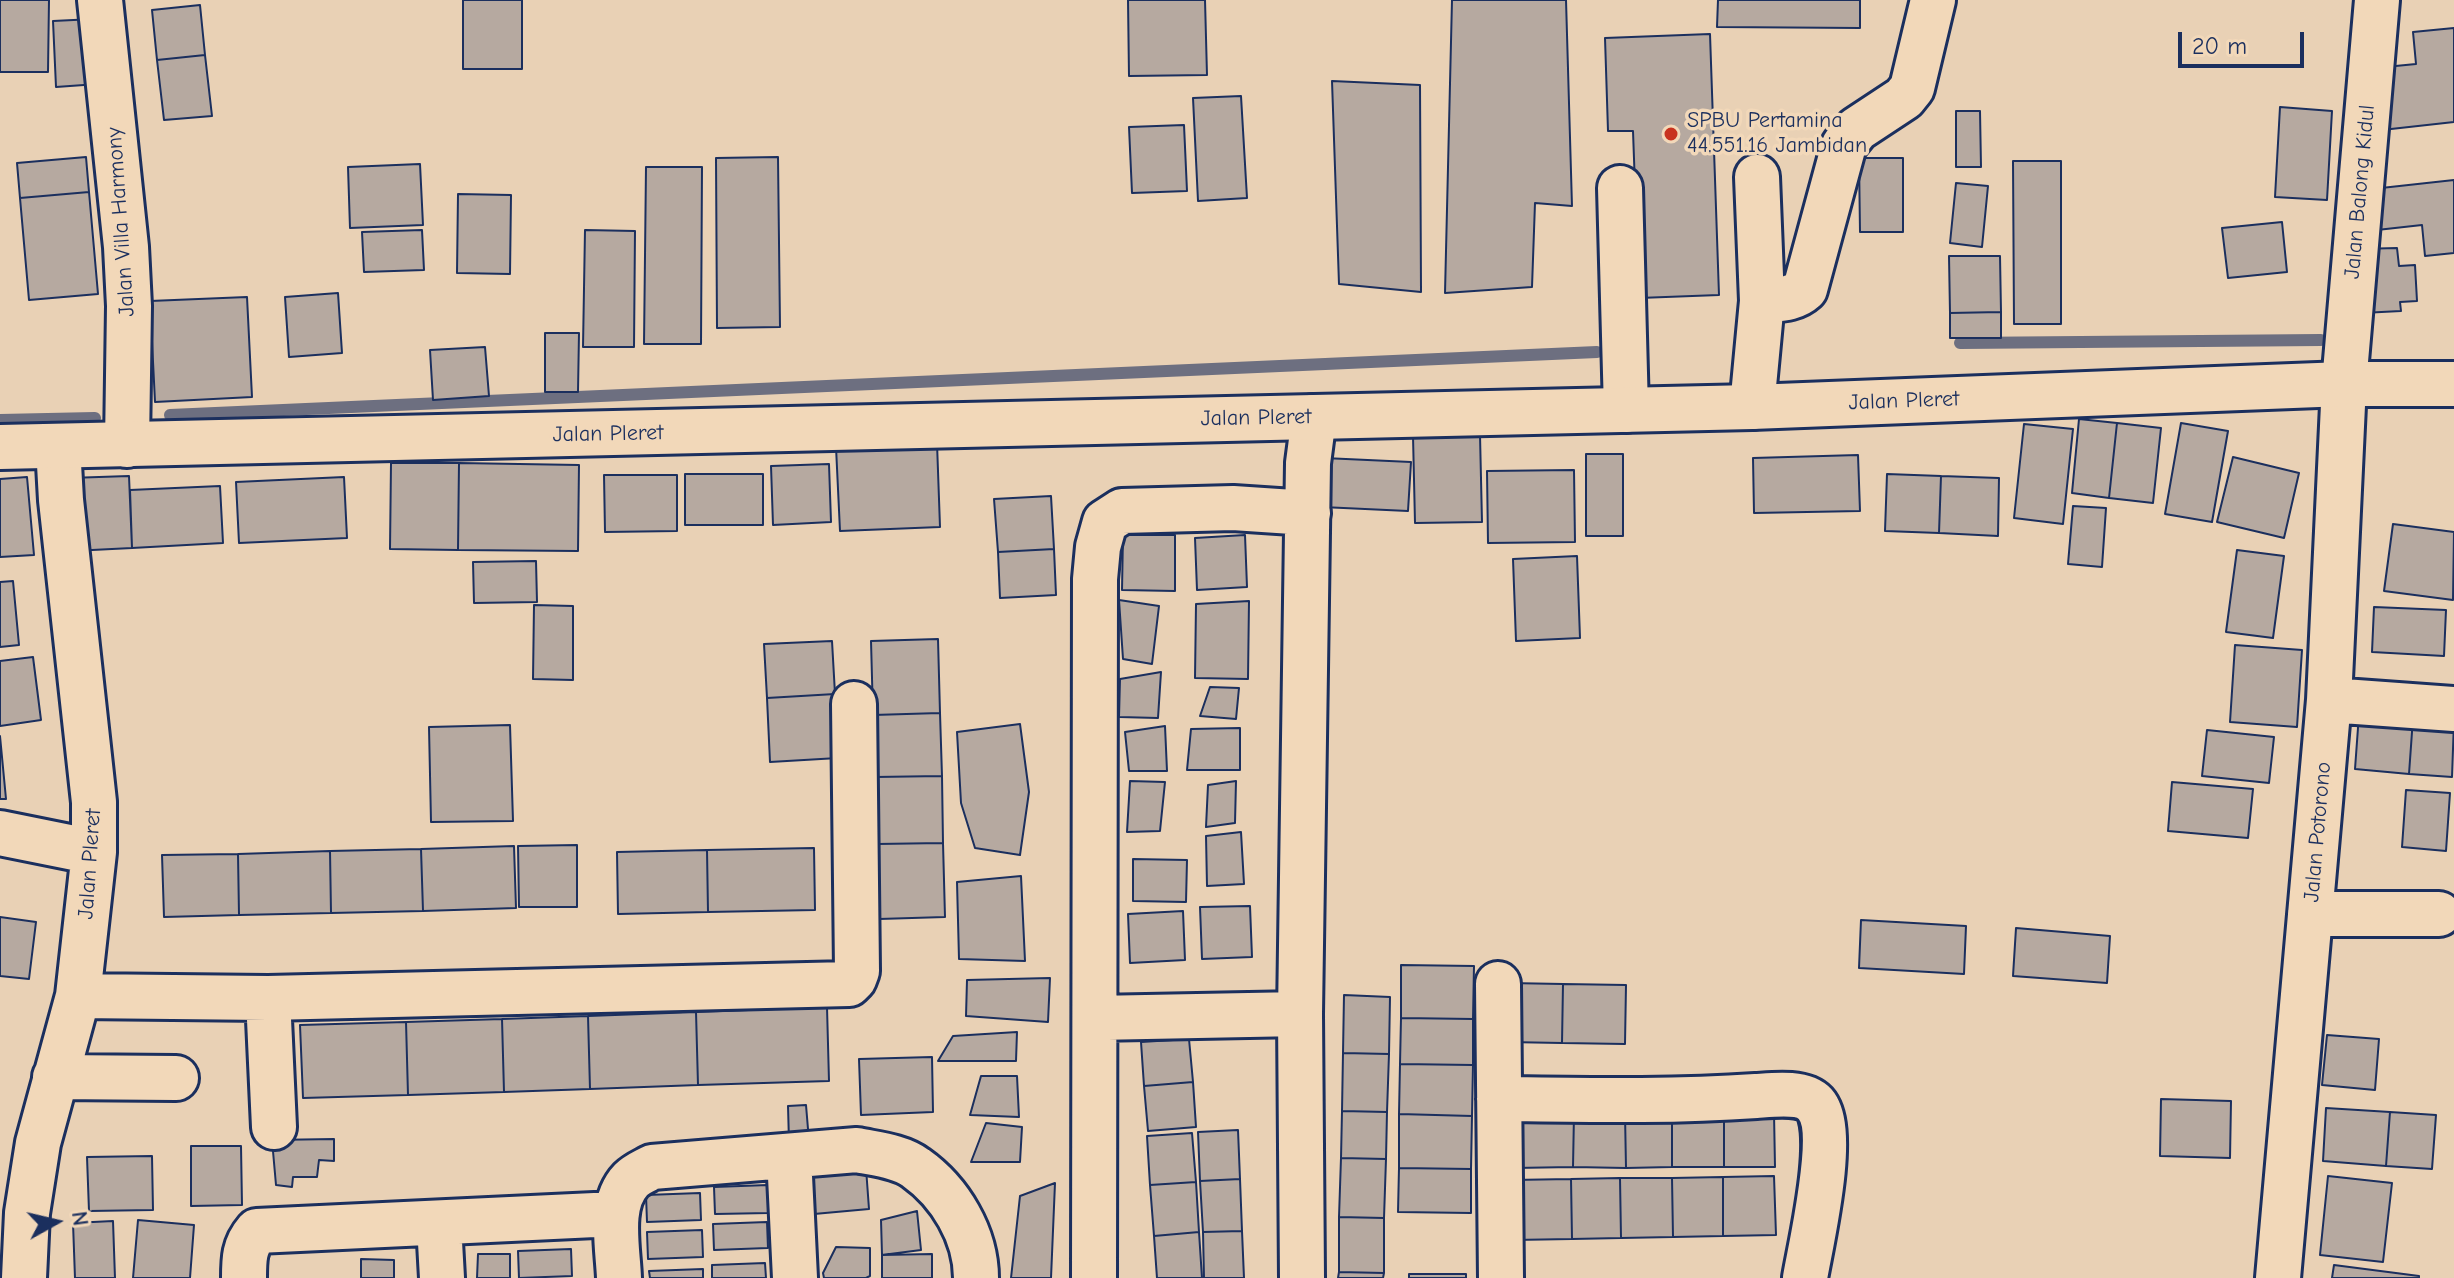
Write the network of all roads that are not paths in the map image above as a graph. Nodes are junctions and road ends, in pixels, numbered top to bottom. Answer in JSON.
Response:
{"nodes":[{"id":1,"x":100,"y":0,"type":"edge"},
{"id":2,"x":1933,"y":0,"type":"edge"},
{"id":3,"x":2377,"y":0,"type":"edge"},
{"id":4,"x":1757,"y":177,"type":"dead end"},
{"id":5,"x":1620,"y":188,"type":"dead end"},
{"id":6,"x":1762,"y":301,"type":"junction"},
{"id":7,"x":2344,"y":384,"type":"junction"},
{"id":8,"x":2454,"y":384,"type":"edge"},
{"id":9,"x":1752,"y":407,"type":"junction"},
{"id":10,"x":1626,"y":410,"type":"junction"},
{"id":11,"x":1314,"y":417,"type":"junction"},
{"id":12,"x":127,"y":445,"type":"junction"},
{"id":13,"x":58,"y":446,"type":"junction"},
{"id":14,"x":0,"y":447,"type":"edge"},
{"id":15,"x":1308,"y":513,"type":"junction"},
{"id":16,"x":2329,"y":700,"type":"junction"},
{"id":17,"x":854,"y":704,"type":"dead end"},
{"id":18,"x":2454,"y":709,"type":"edge"},
{"id":19,"x":0,"y":833,"type":"edge"},
{"id":20,"x":94,"y":852,"type":"junction"},
{"id":21,"x":2310,"y":914,"type":"junction"},
{"id":22,"x":2439,"y":914,"type":"dead end"},
{"id":23,"x":1498,"y":984,"type":"dead end"},
{"id":24,"x":78,"y":996,"type":"junction"},
{"id":25,"x":268,"y":998,"type":"junction"},
{"id":26,"x":1300,"y":1014,"type":"junction"},
{"id":27,"x":1095,"y":1018,"type":"junction"},
{"id":28,"x":55,"y":1077,"type":"junction"},
{"id":29,"x":176,"y":1078,"type":"dead end"},
{"id":30,"x":1499,"y":1099,"type":"junction"},
{"id":31,"x":274,"y":1127,"type":"dead end"},
{"id":32,"x":789,"y":1156,"type":"junction"},
{"id":33,"x":616,"y":1214,"type":"junction"},
{"id":34,"x":439,"y":1224,"type":"junction"},
{"id":35,"x":24,"y":1278,"type":"edge"},
{"id":36,"x":244,"y":1278,"type":"edge"},
{"id":37,"x":442,"y":1278,"type":"edge"},
{"id":38,"x":619,"y":1278,"type":"edge"},
{"id":39,"x":795,"y":1278,"type":"edge"},
{"id":40,"x":976,"y":1278,"type":"edge"},
{"id":41,"x":1094,"y":1278,"type":"edge"},
{"id":42,"x":1302,"y":1278,"type":"edge"},
{"id":43,"x":1501,"y":1278,"type":"edge"},
{"id":44,"x":1805,"y":1278,"type":"edge"},
{"id":45,"x":2278,"y":1278,"type":"edge"}],
"edges":[{"from":1,"to":12,"type":"street","name":"Jalan Villa Harmony"},
{"from":2,"to":6,"type":"street"},
{"from":3,"to":7,"type":"street","name":"Jalan Balong Kidul"},
{"from":4,"to":6,"type":"street"},
{"from":5,"to":10,"type":"street"},
{"from":6,"to":9,"type":"street"},
{"from":7,"to":8,"type":"street","name":"Jalan Pleret"},
{"from":7,"to":9,"type":"street","name":"Jalan Pleret"},
{"from":7,"to":16,"type":"street","name":"Jalan Potorono"},
{"from":9,"to":10,"type":"street","name":"Jalan Pleret"},
{"from":10,"to":11,"type":"street","name":"Jalan Pleret"},
{"from":11,"to":12,"type":"street","name":"Jalan Pleret"},
{"from":11,"to":15,"type":"street"},
{"from":12,"to":13,"type":"street","name":"Jalan Pleret"},
{"from":13,"to":14,"type":"street","name":"Jalan Pleret"},
{"from":13,"to":20,"type":"street","name":"Jalan Pleret"},
{"from":15,"to":26,"type":"street"},
{"from":15,"to":27,"type":"street"},
{"from":16,"to":18,"type":"street"},
{"from":16,"to":21,"type":"street","name":"Jalan Potorono"},
{"from":17,"to":25,"type":"street"},
{"from":19,"to":20,"type":"street"},
{"from":20,"to":24,"type":"street","name":"Jalan Pleret"},
{"from":21,"to":22,"type":"street"},
{"from":21,"to":45,"type":"street","name":"Jalan Potorono"},
{"from":23,"to":30,"type":"street"},
{"from":24,"to":25,"type":"street"},
{"from":24,"to":28,"type":"street","name":"Jalan Pleret"},
{"from":25,"to":31,"type":"street"},
{"from":26,"to":27,"type":"street"},
{"from":26,"to":42,"type":"street"},
{"from":27,"to":41,"type":"street"},
{"from":28,"to":29,"type":"street"},
{"from":28,"to":35,"type":"street","name":"Jalan Pleret"},
{"from":30,"to":43,"type":"street"},
{"from":30,"to":44,"type":"street"},
{"from":32,"to":33,"type":"street"},
{"from":32,"to":39,"type":"street"},
{"from":32,"to":40,"type":"street"},
{"from":33,"to":34,"type":"street"},
{"from":33,"to":38,"type":"street"},
{"from":34,"to":36,"type":"street"},
{"from":34,"to":37,"type":"street"}]}
